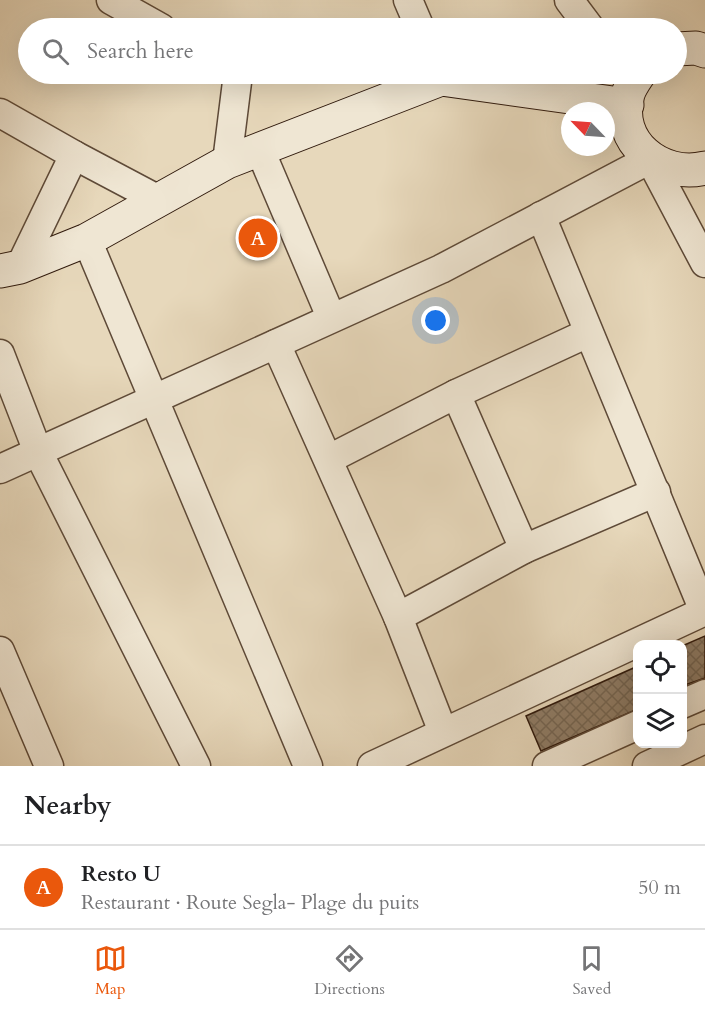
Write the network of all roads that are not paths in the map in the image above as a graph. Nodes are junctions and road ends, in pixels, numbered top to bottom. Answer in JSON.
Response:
{"nodes":[{"id":1,"x":408,"y":0,"type":"edge"},
{"id":2,"x":569,"y":0,"type":"edge"},
{"id":3,"x":121,"y":2,"type":"edge"},
{"id":4,"x":145,"y":18,"type":"edge"},
{"id":5,"x":416,"y":18,"type":"edge"},
{"id":6,"x":582,"y":18,"type":"edge"},
{"id":7,"x":237,"y":84,"type":"edge"},
{"id":8,"x":421,"y":84,"type":"edge"},
{"id":9,"x":609,"y":84,"type":"edge"},
{"id":10,"x":630,"y":85,"type":"edge"},
{"id":11,"x":0,"y":113,"type":"edge"},
{"id":12,"x":260,"y":150,"type":"junction"},
{"id":13,"x":74,"y":156,"type":"junction"},
{"id":14,"x":650,"y":159,"type":"junction"},
{"id":15,"x":227,"y":162,"type":"junction"},
{"id":16,"x":705,"y":168,"type":"edge"},
{"id":17,"x":159,"y":200,"type":"junction"},
{"id":18,"x":541,"y":216,"type":"junction"},
{"id":19,"x":87,"y":240,"type":"junction"},
{"id":20,"x":705,"y":262,"type":"edge"},
{"id":21,"x":10,"y":269,"type":"edge"},
{"id":22,"x":331,"y":317,"type":"junction"},
{"id":23,"x":588,"y":333,"type":"junction"},
{"id":24,"x":276,"y":344,"type":"junction"},
{"id":25,"x":0,"y":354,"type":"edge"},
{"id":26,"x":456,"y":393,"type":"junction"},
{"id":27,"x":155,"y":399,"type":"junction"},
{"id":28,"x":38,"y":452,"type":"junction"},
{"id":29,"x":328,"y":459,"type":"junction"},
{"id":30,"x":0,"y":469,"type":"edge"},
{"id":31,"x":656,"y":492,"type":"junction"},
{"id":32,"x":524,"y":549,"type":"junction"},
{"id":33,"x":705,"y":611,"type":"edge"},
{"id":34,"x":398,"y":617,"type":"junction"},
{"id":35,"x":0,"y":651,"type":"edge"},
{"id":36,"x":705,"y":694,"type":"edge"},
{"id":37,"x":687,"y":703,"type":"edge"},
{"id":38,"x":633,"y":727,"type":"edge"},
{"id":39,"x":443,"y":732,"type":"junction"},
{"id":40,"x":705,"y":739,"type":"edge"},
{"id":41,"x":49,"y":766,"type":"edge"},
{"id":42,"x":196,"y":766,"type":"edge"},
{"id":43,"x":308,"y":766,"type":"edge"},
{"id":44,"x":372,"y":766,"type":"edge"},
{"id":45,"x":547,"y":766,"type":"edge"},
{"id":46,"x":647,"y":766,"type":"edge"}],
"edges":[{"from":1,"to":5,"type":"street"},
{"from":2,"to":6,"type":"street"},
{"from":3,"to":4,"type":"street"},
{"from":7,"to":15,"type":"street"},
{"from":8,"to":12,"type":"street"},
{"from":9,"to":10,"type":"street"},
{"from":10,"to":14,"type":"street"},
{"from":11,"to":13,"type":"street"},
{"from":12,"to":15,"type":"street"},
{"from":12,"to":22,"type":"street"},
{"from":13,"to":17,"type":"street"},
{"from":13,"to":21,"type":"street"},
{"from":14,"to":16,"type":"street"},
{"from":14,"to":18,"type":"street"},
{"from":14,"to":20,"type":"street"},
{"from":15,"to":17,"type":"street"},
{"from":17,"to":19,"type":"street"},
{"from":18,"to":22,"type":"street"},
{"from":18,"to":23,"type":"street"},
{"from":19,"to":21,"type":"street"},
{"from":19,"to":27,"type":"street"},
{"from":22,"to":24,"type":"street"},
{"from":23,"to":26,"type":"street"},
{"from":23,"to":31,"type":"street"},
{"from":24,"to":27,"type":"street"},
{"from":24,"to":29,"type":"street"},
{"from":25,"to":28,"type":"street"},
{"from":26,"to":29,"type":"street"},
{"from":26,"to":32,"type":"street"},
{"from":27,"to":28,"type":"street"},
{"from":27,"to":43,"type":"street"},
{"from":28,"to":30,"type":"street"},
{"from":28,"to":42,"type":"street"},
{"from":29,"to":34,"type":"street"},
{"from":31,"to":32,"type":"street"},
{"from":31,"to":33,"type":"street"},
{"from":32,"to":34,"type":"street"},
{"from":33,"to":39,"type":"street"},
{"from":34,"to":39,"type":"street"},
{"from":35,"to":41,"type":"street"},
{"from":36,"to":37,"type":"street"},
{"from":38,"to":45,"type":"street"},
{"from":39,"to":44,"type":"street"},
{"from":40,"to":46,"type":"street"}]}
